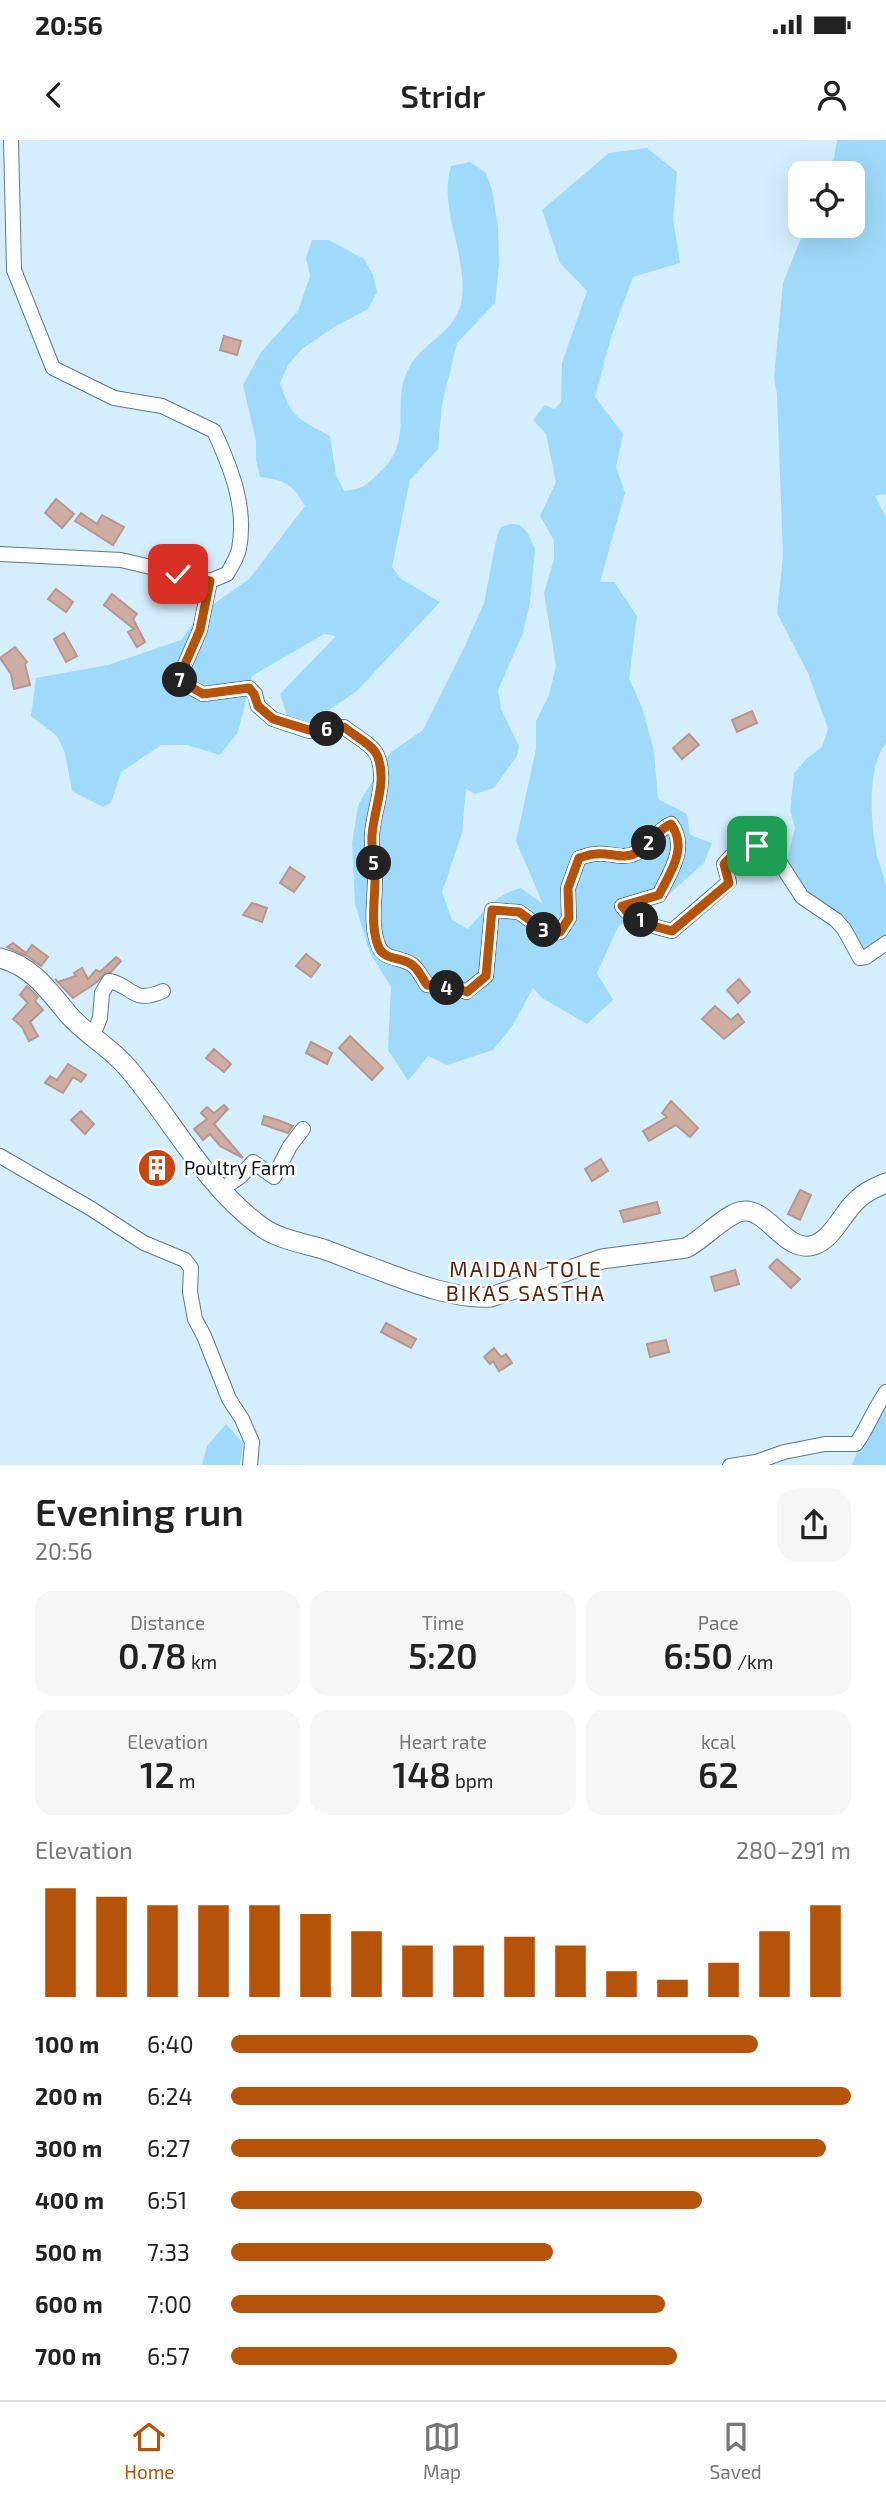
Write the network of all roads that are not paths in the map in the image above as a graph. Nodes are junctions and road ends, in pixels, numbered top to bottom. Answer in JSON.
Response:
{"nodes":[{"id":1,"x":10,"y":140,"type":"edge"},
{"id":2,"x":0,"y":554,"type":"edge"},
{"id":3,"x":210,"y":581,"type":"junction"},
{"id":4,"x":886,"y":943,"type":"edge"},
{"id":5,"x":0,"y":958,"type":"edge"},
{"id":6,"x":163,"y":991,"type":"dead end"},
{"id":7,"x":92,"y":1038,"type":"junction"},
{"id":8,"x":303,"y":1129,"type":"dead end"},
{"id":9,"x":0,"y":1156,"type":"edge"},
{"id":10,"x":886,"y":1183,"type":"edge"},
{"id":11,"x":221,"y":1191,"type":"junction"},
{"id":12,"x":886,"y":1392,"type":"edge"},
{"id":13,"x":250,"y":1465,"type":"edge"},
{"id":14,"x":730,"y":1465,"type":"edge"}],
"edges":[{"from":1,"to":3,"type":"street"},
{"from":2,"to":3,"type":"street"},
{"from":3,"to":4,"type":"street"},
{"from":5,"to":7,"type":"main road"},
{"from":6,"to":7,"type":"street"},
{"from":7,"to":11,"type":"main road"},
{"from":8,"to":11,"type":"street"},
{"from":9,"to":13,"type":"street"},
{"from":10,"to":11,"type":"main road"},
{"from":12,"to":14,"type":"street"}]}
